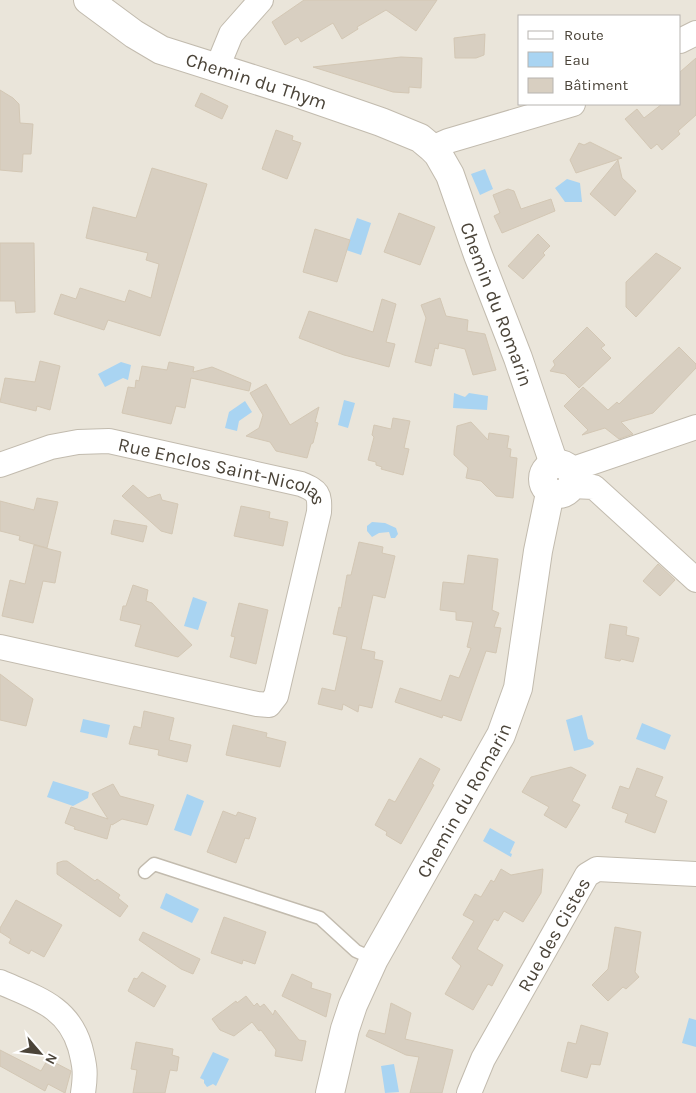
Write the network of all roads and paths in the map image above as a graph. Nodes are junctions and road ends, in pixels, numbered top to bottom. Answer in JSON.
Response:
{"nodes":[{"id":1,"x":88,"y":0,"type":"edge"},
{"id":2,"x":261,"y":0,"type":"edge"},
{"id":3,"x":696,"y":33,"type":"edge"},
{"id":4,"x":681,"y":40,"type":"edge"},
{"id":5,"x":217,"y":68,"type":"junction"},
{"id":6,"x":570,"y":105,"type":"edge"},
{"id":7,"x":432,"y":148,"type":"junction"},
{"id":8,"x":696,"y":427,"type":"edge"},
{"id":9,"x":0,"y":465,"type":"edge"},
{"id":10,"x":568,"y":480,"type":"junction"},
{"id":11,"x":696,"y":580,"type":"edge"},
{"id":12,"x":0,"y":647,"type":"edge"},
{"id":13,"x":145,"y":872,"type":"dead end"},
{"id":14,"x":696,"y":874,"type":"edge"},
{"id":15,"x":374,"y":959,"type":"junction"},
{"id":16,"x":0,"y":982,"type":"edge"},
{"id":17,"x":83,"y":1093,"type":"edge"},
{"id":18,"x":330,"y":1093,"type":"edge"},
{"id":19,"x":469,"y":1093,"type":"edge"}],
"edges":[{"from":1,"to":5,"type":"street","name":"Chemin du Thym"},
{"from":2,"to":5,"type":"street"},
{"from":3,"to":4,"type":"street"},
{"from":5,"to":7,"type":"street","name":"Chemin du Thym"},
{"from":6,"to":7,"type":"street"},
{"from":7,"to":10,"type":"street","name":"Chemin du Romarin"},
{"from":8,"to":10,"type":"street"},
{"from":9,"to":12,"type":"street","name":"Rue Enclos Saint-Nicolas"},
{"from":10,"to":11,"type":"street"},
{"from":10,"to":15,"type":"street","name":"Chemin du Romarin"},
{"from":13,"to":15,"type":"lane"},
{"from":14,"to":19,"type":"street","name":"Rue des Cistes"},
{"from":15,"to":18,"type":"street","name":"Chemin du Romarin"},
{"from":16,"to":17,"type":"street"}]}
